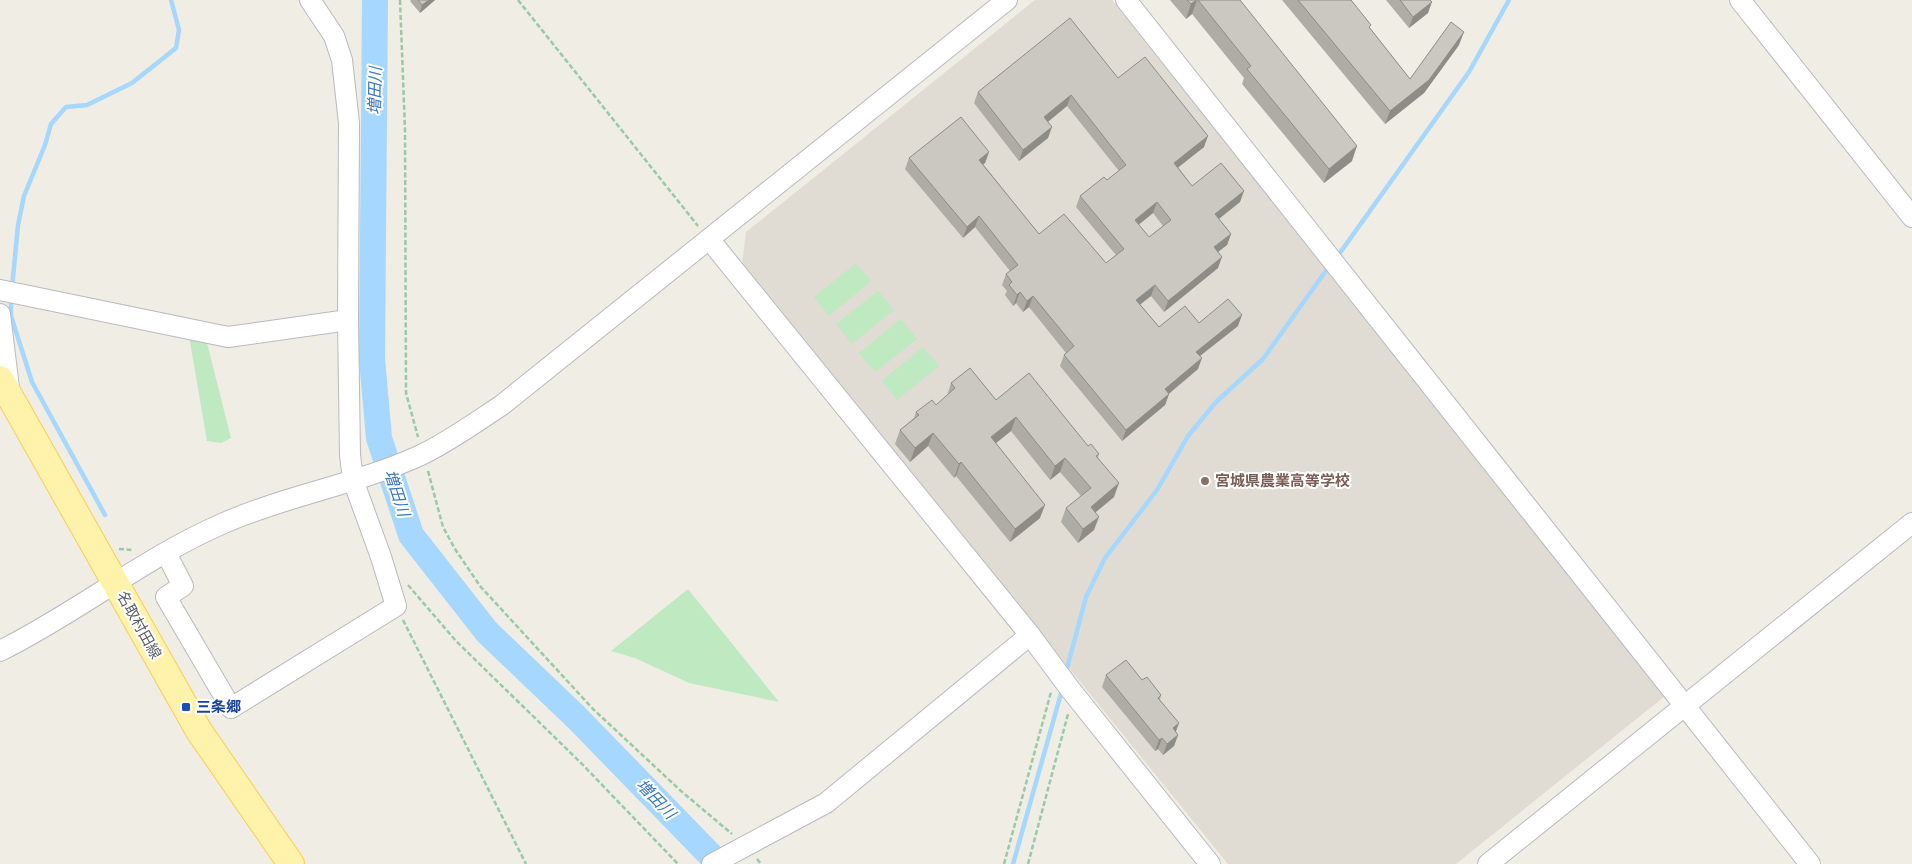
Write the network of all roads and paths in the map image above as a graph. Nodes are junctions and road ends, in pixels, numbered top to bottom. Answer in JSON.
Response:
{"nodes":[{"id":1,"x":310,"y":0,"type":"edge"},
{"id":2,"x":400,"y":0,"type":"edge"},
{"id":3,"x":518,"y":0,"type":"edge"},
{"id":4,"x":1007,"y":0,"type":"edge"},
{"id":5,"x":1126,"y":0,"type":"edge"},
{"id":6,"x":1740,"y":0,"type":"edge"},
{"id":7,"x":1912,"y":217,"type":"edge"},
{"id":8,"x":709,"y":239,"type":"junction"},
{"id":9,"x":8,"y":292,"type":"edge"},
{"id":10,"x":0,"y":314,"type":"edge"},
{"id":11,"x":348,"y":320,"type":"junction"},
{"id":12,"x":5,"y":388,"type":"edge"},
{"id":13,"x":418,"y":456,"type":"junction"},
{"id":14,"x":362,"y":477,"type":"junction"},
{"id":15,"x":1912,"y":524,"type":"edge"},
{"id":16,"x":113,"y":546,"type":"dead end"},
{"id":17,"x":140,"y":550,"type":"dead end"},
{"id":18,"x":166,"y":553,"type":"junction"},
{"id":19,"x":404,"y":580,"type":"dead end"},
{"id":20,"x":116,"y":584,"type":"junction"},
{"id":21,"x":396,"y":606,"type":"junction"},
{"id":22,"x":1030,"y":635,"type":"junction"},
{"id":23,"x":0,"y":651,"type":"edge"},
{"id":24,"x":1065,"y":682,"type":"junction"},
{"id":25,"x":1685,"y":706,"type":"junction"},
{"id":26,"x":744,"y":848,"type":"junction"},
{"id":27,"x":291,"y":864,"type":"edge"},
{"id":28,"x":526,"y":864,"type":"edge"},
{"id":29,"x":678,"y":864,"type":"edge"},
{"id":30,"x":712,"y":864,"type":"edge"},
{"id":31,"x":1004,"y":864,"type":"edge"},
{"id":32,"x":1028,"y":864,"type":"edge"},
{"id":33,"x":1210,"y":864,"type":"edge"},
{"id":34,"x":1488,"y":864,"type":"edge"},
{"id":35,"x":1810,"y":864,"type":"edge"}],
"edges":[{"from":1,"to":11,"type":"street"},
{"from":2,"to":13,"type":"path"},
{"from":3,"to":8,"type":"path"},
{"from":4,"to":8,"type":"street"},
{"from":5,"to":25,"type":"street"},
{"from":6,"to":7,"type":"street"},
{"from":8,"to":13,"type":"street"},
{"from":8,"to":22,"type":"street"},
{"from":9,"to":11,"type":"street"},
{"from":10,"to":12,"type":"street"},
{"from":11,"to":14,"type":"street"},
{"from":12,"to":20,"type":"main road","name":"名取村田線"},
{"from":13,"to":14,"type":"street"},
{"from":13,"to":26,"type":"path"},
{"from":14,"to":18,"type":"street"},
{"from":14,"to":21,"type":"street"},
{"from":15,"to":25,"type":"street"},
{"from":16,"to":17,"type":"path"},
{"from":18,"to":20,"type":"street"},
{"from":18,"to":21,"type":"street"},
{"from":19,"to":29,"type":"path"},
{"from":20,"to":23,"type":"street"},
{"from":20,"to":27,"type":"main road","name":"名取村田線"},
{"from":21,"to":28,"type":"path"},
{"from":22,"to":24,"type":"street"},
{"from":22,"to":26,"type":"street"},
{"from":24,"to":31,"type":"path"},
{"from":24,"to":32,"type":"path"},
{"from":24,"to":33,"type":"street"},
{"from":25,"to":34,"type":"street"},
{"from":25,"to":35,"type":"street"},
{"from":26,"to":30,"type":"street"}]}
